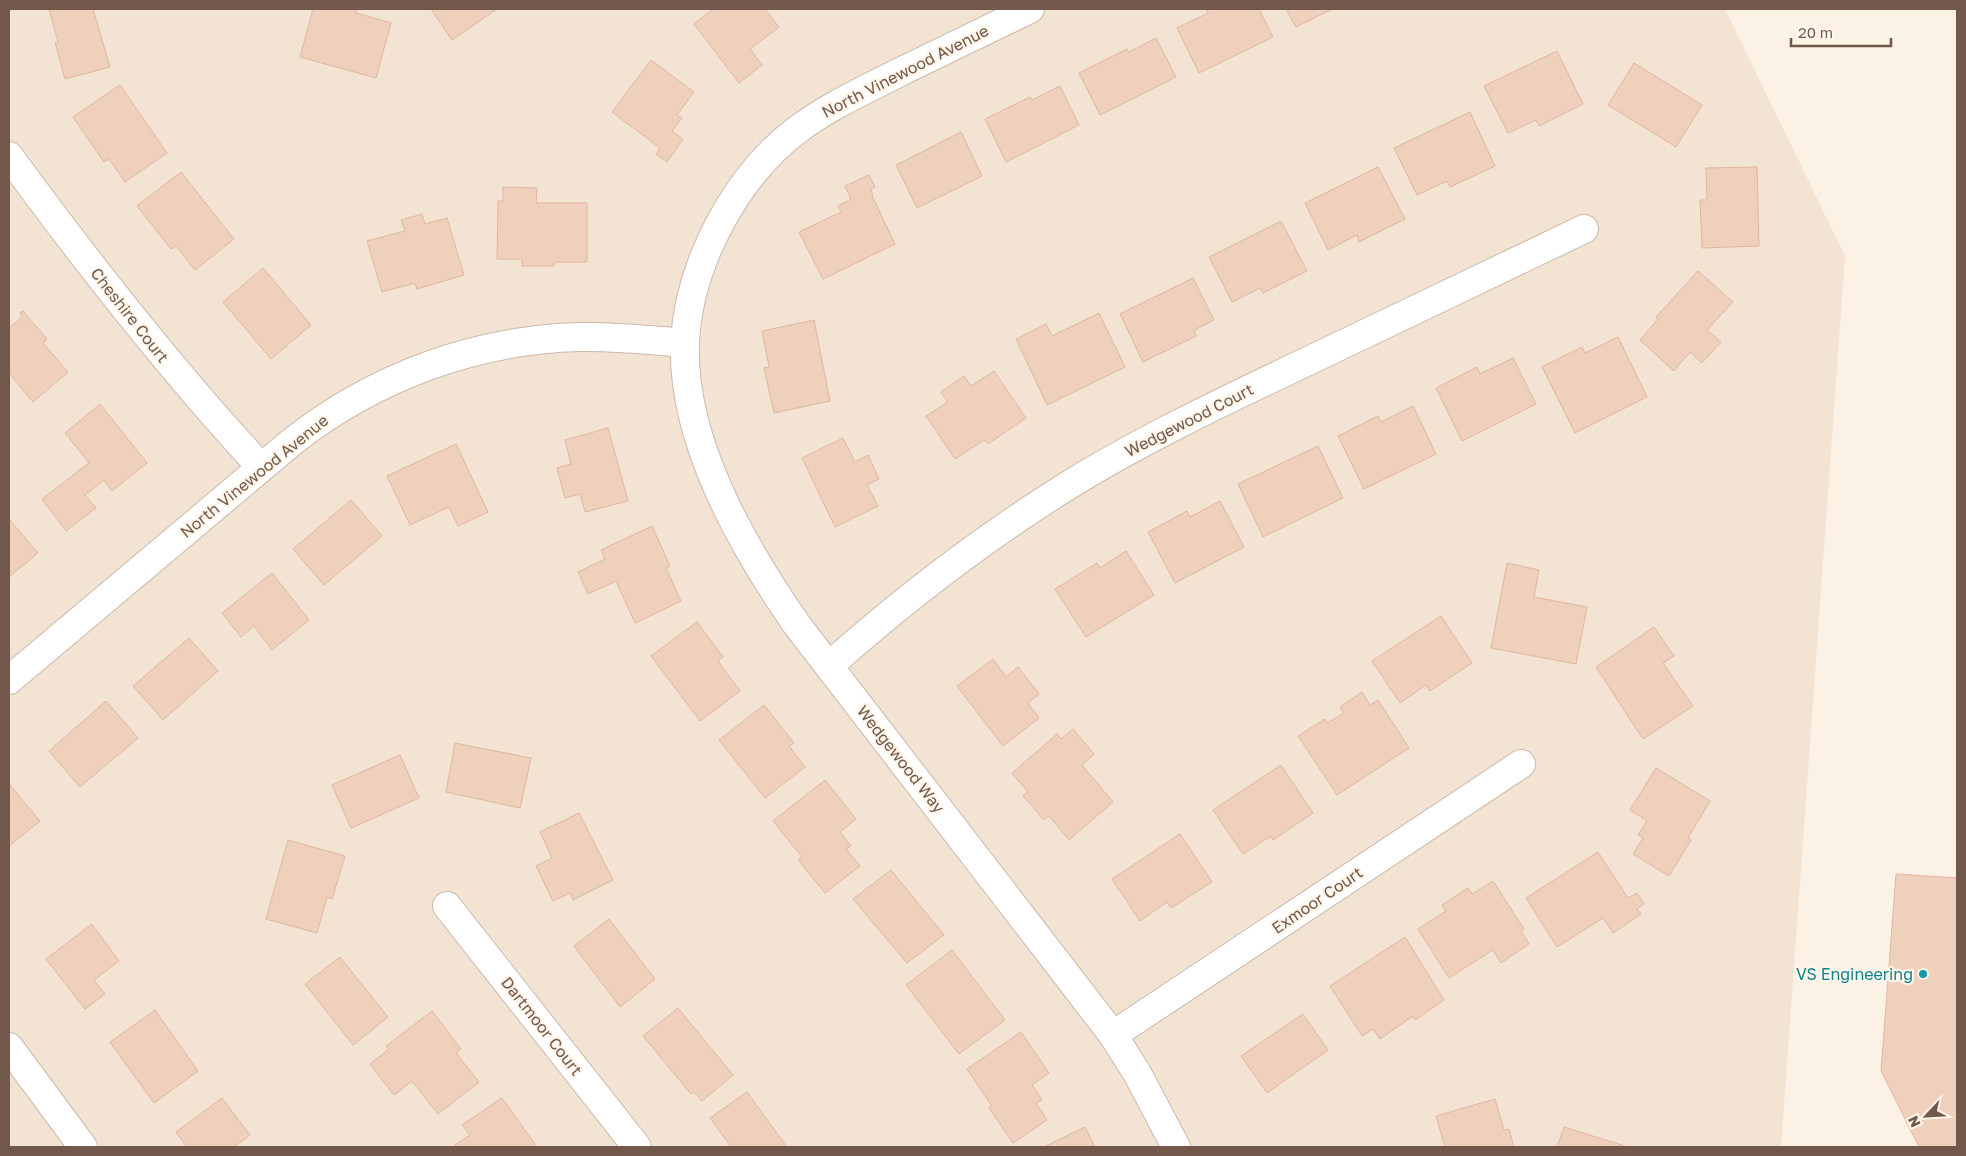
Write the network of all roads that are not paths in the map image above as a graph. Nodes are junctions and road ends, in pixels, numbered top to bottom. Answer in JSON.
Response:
{"nodes":[{"id":1,"x":1030,"y":9,"type":"edge"},
{"id":2,"x":998,"y":16,"type":"edge"},
{"id":3,"x":9,"y":156,"type":"edge"},
{"id":4,"x":1584,"y":229,"type":"dead end"},
{"id":5,"x":685,"y":344,"type":"junction"},
{"id":6,"x":261,"y":467,"type":"junction"},
{"id":7,"x":829,"y":666,"type":"junction"},
{"id":8,"x":9,"y":680,"type":"edge"},
{"id":9,"x":1521,"y":764,"type":"dead end"},
{"id":10,"x":447,"y":906,"type":"dead end"},
{"id":11,"x":1113,"y":1035,"type":"junction"},
{"id":12,"x":9,"y":1047,"type":"edge"},
{"id":13,"x":83,"y":1147,"type":"edge"},
{"id":14,"x":637,"y":1147,"type":"edge"},
{"id":15,"x":1176,"y":1147,"type":"edge"}],
"edges":[{"from":1,"to":2,"type":"street","name":"North Vinewood Avenue"},
{"from":2,"to":5,"type":"street","name":"North Vinewood Avenue"},
{"from":3,"to":6,"type":"street","name":"Cheshire Court"},
{"from":4,"to":7,"type":"street","name":"Wedgewood Court"},
{"from":5,"to":6,"type":"street","name":"North Vinewood Avenue"},
{"from":5,"to":7,"type":"street","name":"Wedgewood Way"},
{"from":6,"to":8,"type":"street","name":"North Vinewood Avenue"},
{"from":7,"to":11,"type":"street","name":"Wedgewood Way"},
{"from":9,"to":11,"type":"street","name":"Exmoor Court"},
{"from":10,"to":14,"type":"street","name":"Dartmoor Court"},
{"from":11,"to":15,"type":"street","name":"Wedgewood Way"},
{"from":12,"to":13,"type":"street"}]}
